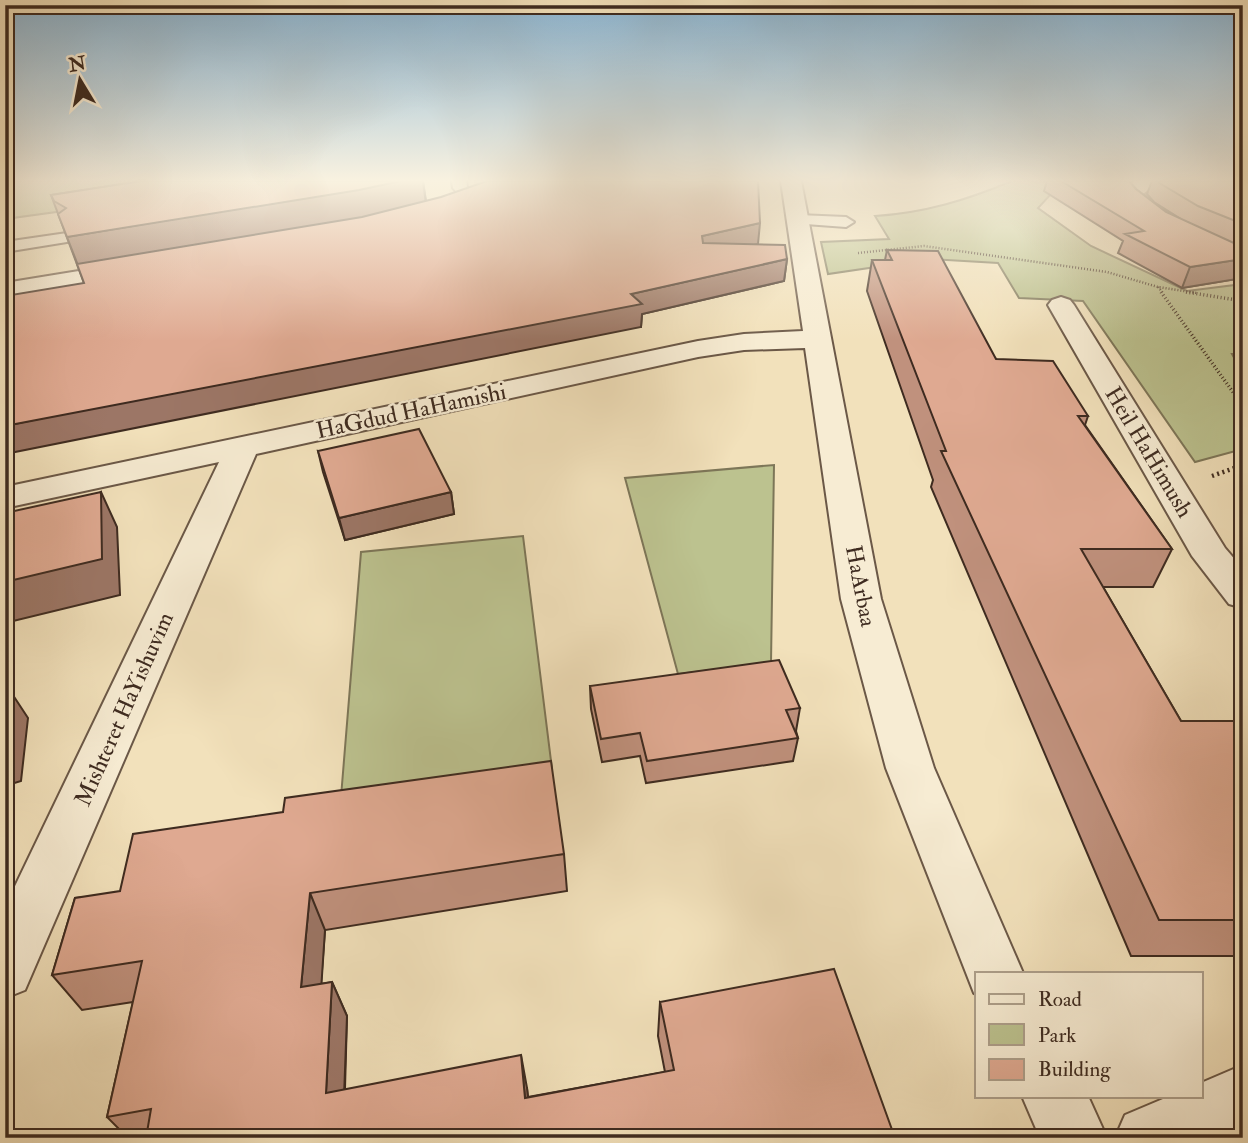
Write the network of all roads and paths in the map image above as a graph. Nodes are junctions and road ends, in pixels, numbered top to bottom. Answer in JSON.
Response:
{"nodes":[{"id":1,"x":800,"y":234,"type":"edge"},
{"id":2,"x":1194,"y":234,"type":"edge"},
{"id":3,"x":67,"y":238,"type":"edge"},
{"id":4,"x":5,"y":247,"type":"edge"},
{"id":5,"x":1243,"y":258,"type":"edge"},
{"id":6,"x":804,"y":259,"type":"junction"},
{"id":7,"x":149,"y":267,"type":"edge"},
{"id":8,"x":1158,"y":287,"type":"junction"},
{"id":9,"x":5,"y":291,"type":"edge"},
{"id":10,"x":1243,"y":301,"type":"edge"},
{"id":11,"x":1061,"y":305,"type":"dead end"},
{"id":12,"x":818,"y":339,"type":"junction"},
{"id":13,"x":1243,"y":406,"type":"edge"},
{"id":14,"x":242,"y":448,"type":"junction"},
{"id":15,"x":5,"y":498,"type":"edge"},
{"id":16,"x":1243,"y":595,"type":"edge"},
{"id":17,"x":5,"y":970,"type":"edge"},
{"id":18,"x":994,"y":972,"type":"edge"},
{"id":19,"x":1243,"y":1097,"type":"edge"},
{"id":20,"x":1055,"y":1098,"type":"edge"},
{"id":21,"x":1074,"y":1138,"type":"edge"},
{"id":22,"x":1148,"y":1138,"type":"edge"}],
"edges":[{"from":1,"to":6,"type":"street","name":"HaArbaa"},
{"from":2,"to":5,"type":"street"},
{"from":3,"to":4,"type":"lane"},
{"from":6,"to":8,"type":"path"},
{"from":6,"to":12,"type":"street","name":"HaArbaa"},
{"from":7,"to":9,"type":"street"},
{"from":8,"to":10,"type":"path"},
{"from":8,"to":13,"type":"path"},
{"from":11,"to":16,"type":"street","name":"Heil HaHimush"},
{"from":12,"to":14,"type":"street","name":"HaGdud HaHamishi"},
{"from":12,"to":18,"type":"street","name":"HaArbaa"},
{"from":14,"to":15,"type":"street","name":"HaGdud HaHamishi"},
{"from":14,"to":17,"type":"street","name":"Mishteret HaYishuvim"},
{"from":19,"to":22,"type":"street"},
{"from":20,"to":21,"type":"street"}]}
